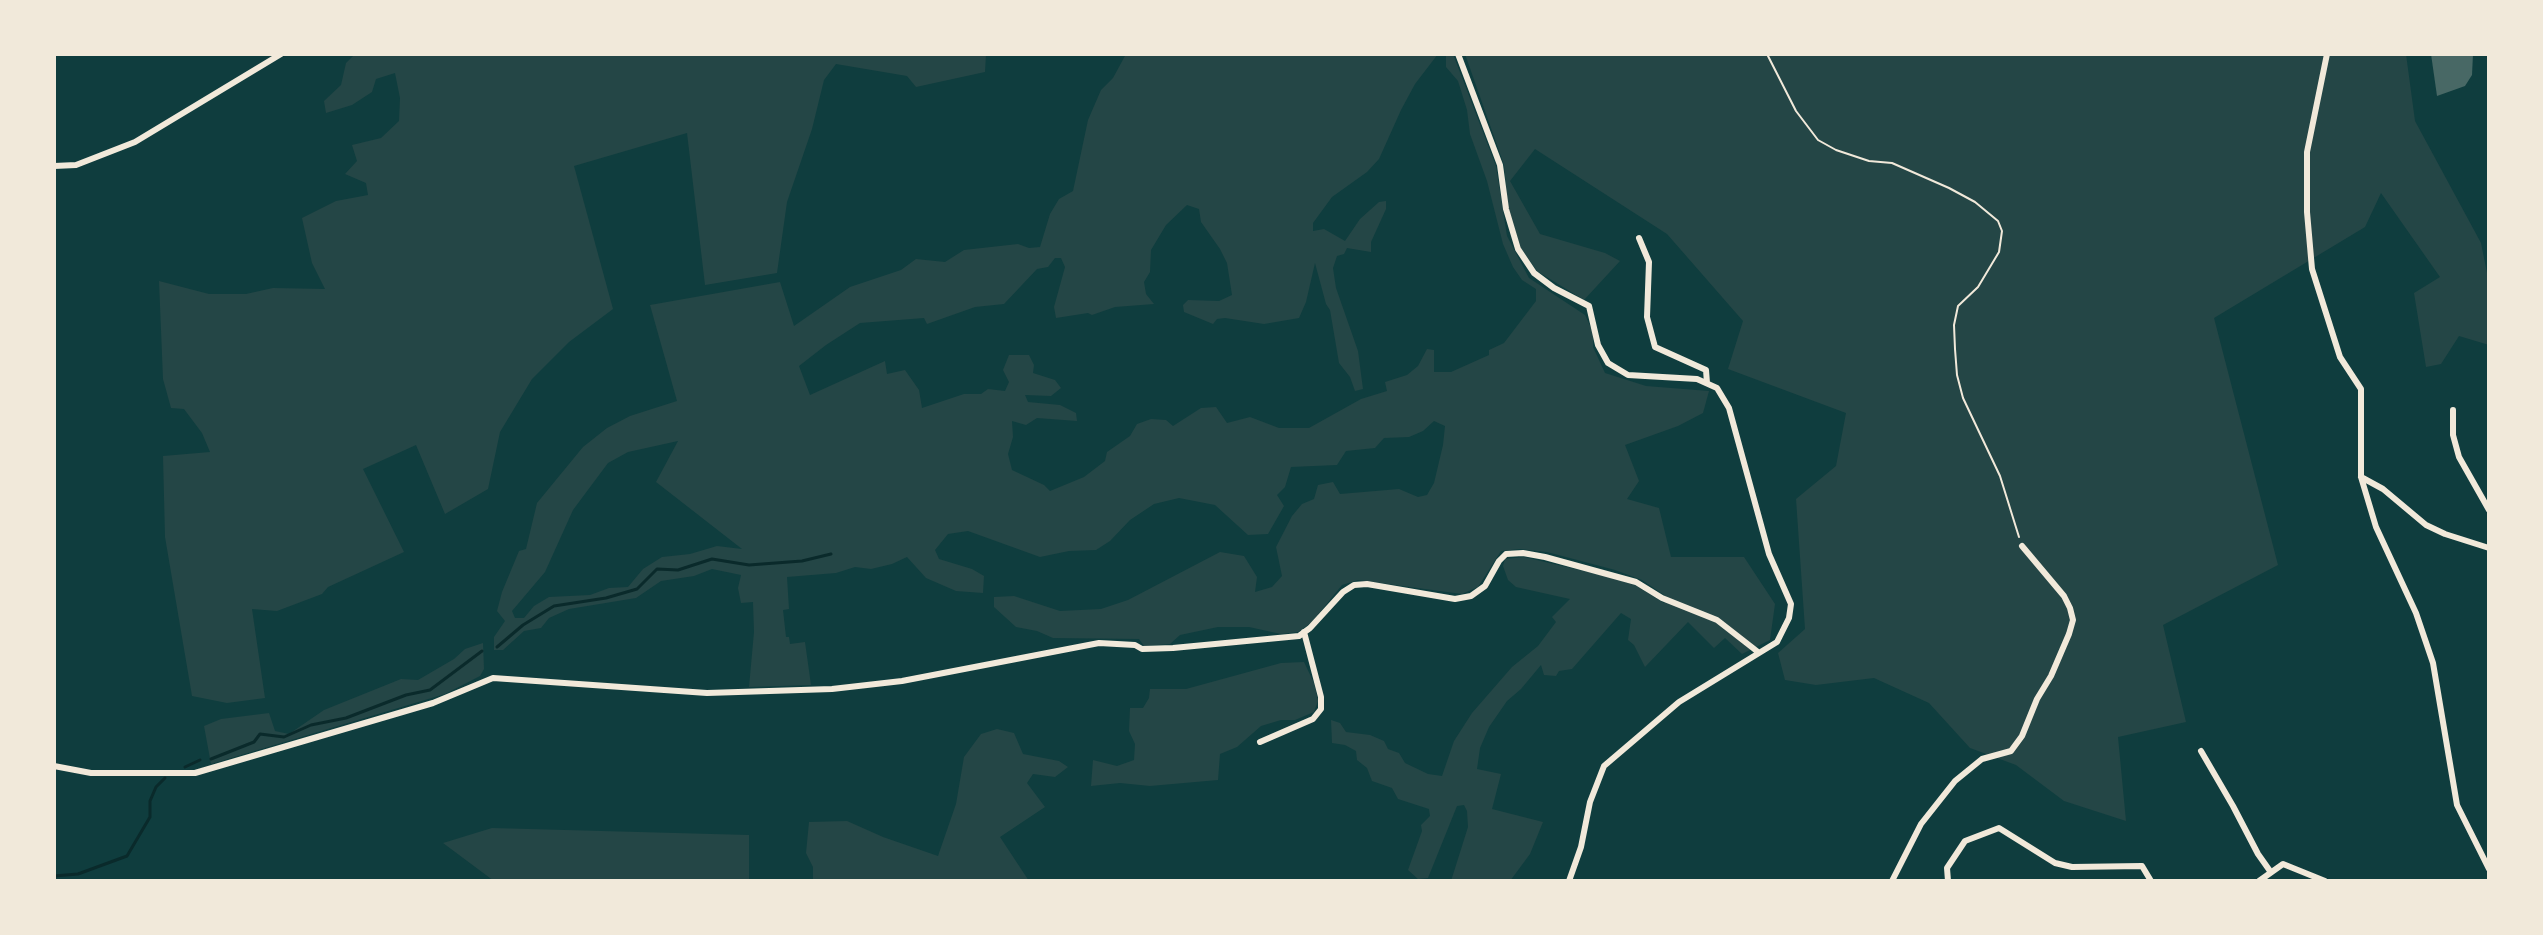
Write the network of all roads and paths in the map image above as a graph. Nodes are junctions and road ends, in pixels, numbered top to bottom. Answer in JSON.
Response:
{"nodes":[{"id":1,"x":281,"y":54,"type":"edge"},
{"id":2,"x":1458,"y":54,"type":"edge"},
{"id":3,"x":1767,"y":54,"type":"edge"},
{"id":4,"x":2327,"y":54,"type":"edge"},
{"id":5,"x":54,"y":166,"type":"edge"},
{"id":6,"x":1639,"y":238,"type":"dead end"},
{"id":7,"x":1707,"y":383,"type":"junction"},
{"id":8,"x":2453,"y":410,"type":"dead end"},
{"id":9,"x":2361,"y":477,"type":"junction"},
{"id":10,"x":2489,"y":510,"type":"edge"},
{"id":11,"x":2022,"y":546,"type":"joint"},
{"id":12,"x":2489,"y":548,"type":"edge"},
{"id":13,"x":1304,"y":632,"type":"junction"},
{"id":14,"x":1758,"y":652,"type":"junction"},
{"id":15,"x":1260,"y":742,"type":"dead end"},
{"id":16,"x":2201,"y":751,"type":"dead end"},
{"id":17,"x":54,"y":766,"type":"edge"},
{"id":18,"x":2489,"y":869,"type":"edge"},
{"id":19,"x":2270,"y":871,"type":"junction"},
{"id":20,"x":1569,"y":881,"type":"edge"},
{"id":21,"x":1892,"y":881,"type":"edge"},
{"id":22,"x":1948,"y":881,"type":"edge"},
{"id":23,"x":2151,"y":881,"type":"edge"},
{"id":24,"x":2259,"y":881,"type":"edge"},
{"id":25,"x":2325,"y":881,"type":"edge"}],
"edges":[{"from":1,"to":5,"type":"street"},
{"from":2,"to":7,"type":"street"},
{"from":3,"to":11,"type":"path"},
{"from":4,"to":9,"type":"street"},
{"from":6,"to":7,"type":"street"},
{"from":7,"to":14,"type":"street"},
{"from":8,"to":10,"type":"street"},
{"from":9,"to":12,"type":"street"},
{"from":9,"to":18,"type":"street"},
{"from":11,"to":21,"type":"street"},
{"from":13,"to":14,"type":"street"},
{"from":13,"to":15,"type":"street"},
{"from":13,"to":17,"type":"street"},
{"from":14,"to":20,"type":"street"},
{"from":16,"to":19,"type":"street"},
{"from":19,"to":24,"type":"street"},
{"from":19,"to":25,"type":"street"},
{"from":22,"to":23,"type":"street"}]}
